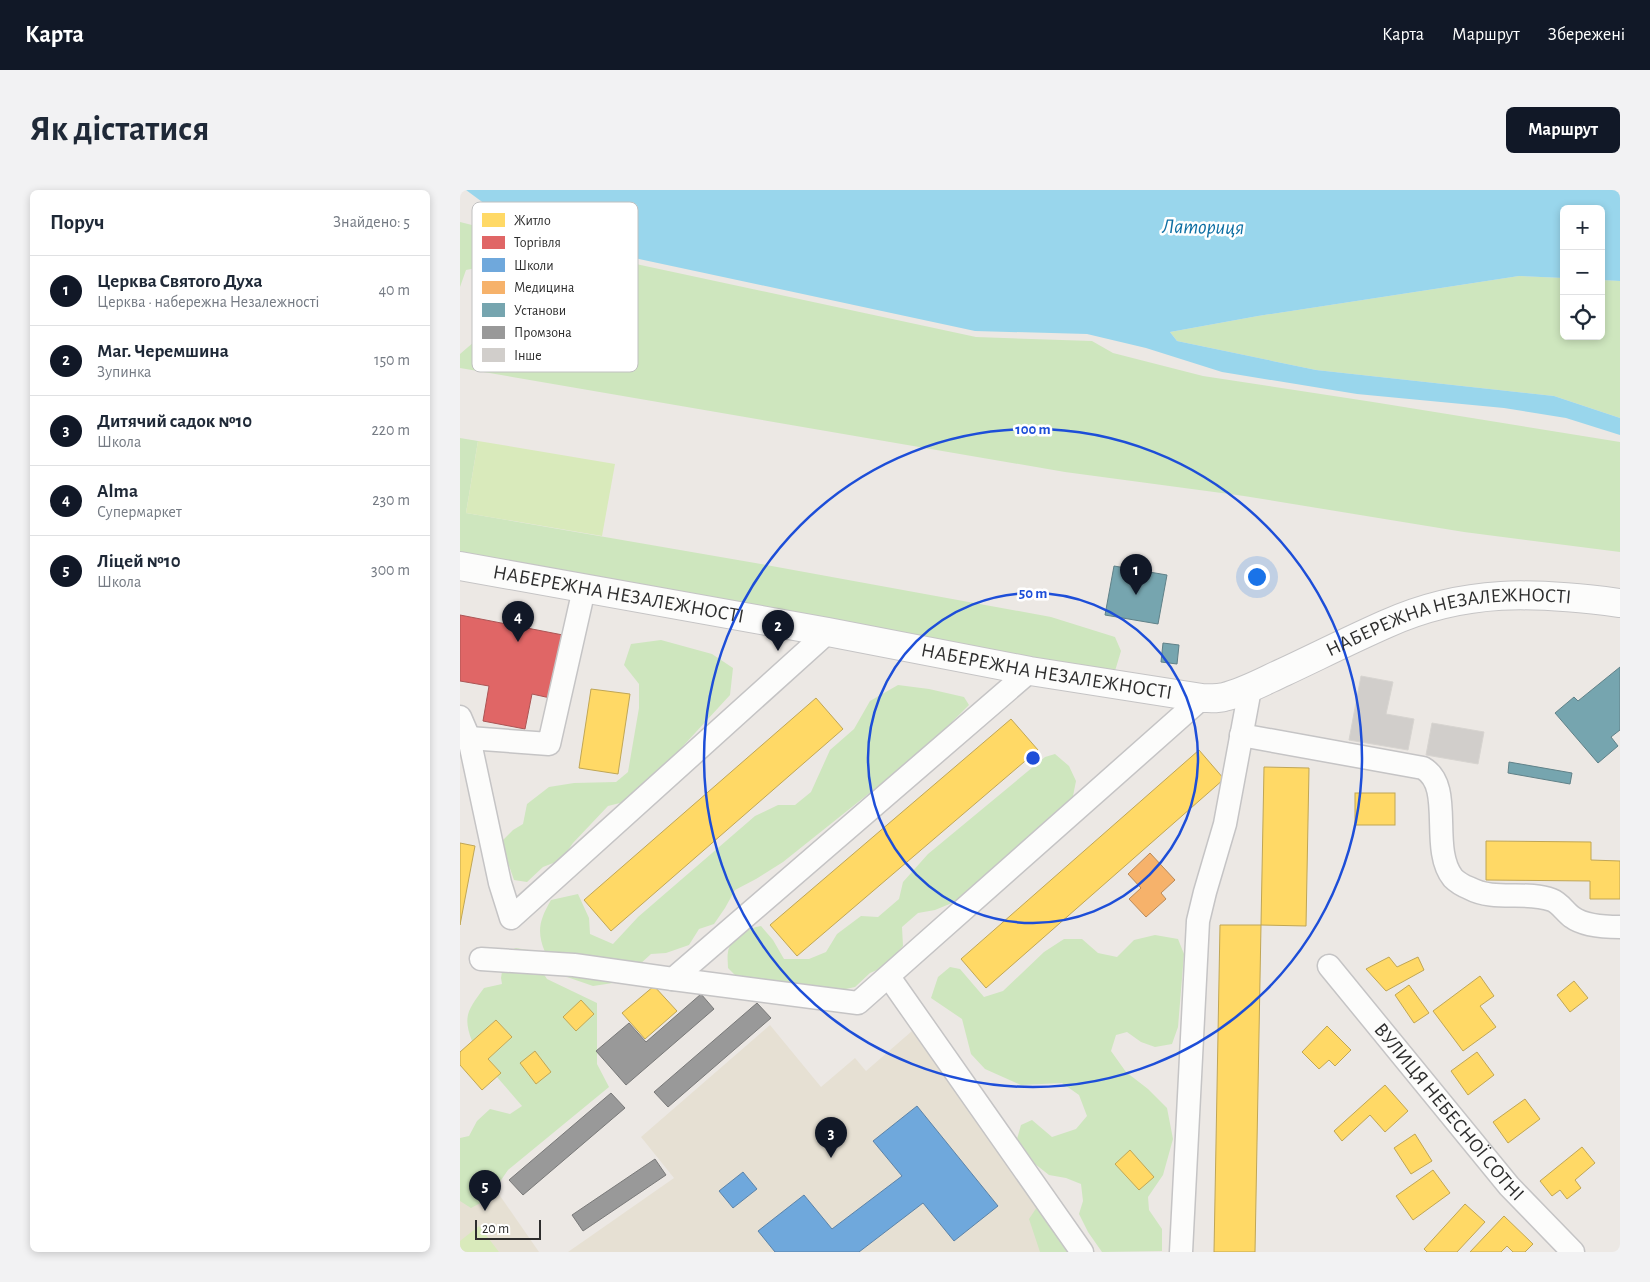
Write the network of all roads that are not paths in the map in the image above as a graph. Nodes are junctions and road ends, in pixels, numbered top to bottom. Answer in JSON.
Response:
{"nodes":[{"id":1,"x":460,"y":566,"type":"edge"},
{"id":2,"x":584,"y":589,"type":"junction"},
{"id":3,"x":1620,"y":603,"type":"edge"},
{"id":4,"x":828,"y":632,"type":"junction"},
{"id":5,"x":1030,"y":671,"type":"junction"},
{"id":6,"x":1250,"y":689,"type":"junction"},
{"id":7,"x":1202,"y":698,"type":"junction"},
{"id":8,"x":460,"y":717,"type":"edge"},
{"id":9,"x":1241,"y":735,"type":"junction"},
{"id":10,"x":470,"y":738,"type":"junction"},
{"id":11,"x":1620,"y":927,"type":"edge"},
{"id":12,"x":481,"y":959,"type":"dead end"},
{"id":13,"x":1330,"y":966,"type":"dead end"},
{"id":14,"x":889,"y":977,"type":"junction"},
{"id":15,"x":673,"y":979,"type":"junction"},
{"id":16,"x":1082,"y":1252,"type":"edge"},
{"id":17,"x":1181,"y":1252,"type":"edge"},
{"id":18,"x":1573,"y":1252,"type":"edge"}],
"edges":[{"from":1,"to":2,"type":"street","name":"НАБЕРЕЖНА НЕЗАЛЕЖНОСТІ"},
{"from":2,"to":4,"type":"street","name":"НАБЕРЕЖНА НЕЗАЛЕЖНОСТІ"},
{"from":2,"to":10,"type":"street"},
{"from":3,"to":6,"type":"street","name":"НАБЕРЕЖНА НЕЗАЛЕЖНОСТІ"},
{"from":4,"to":5,"type":"street","name":"НАБЕРЕЖНА НЕЗАЛЕЖНОСТІ"},
{"from":4,"to":10,"type":"street"},
{"from":5,"to":7,"type":"street","name":"НАБЕРЕЖНА НЕЗАЛЕЖНОСТІ"},
{"from":5,"to":15,"type":"street"},
{"from":6,"to":7,"type":"street","name":"НАБЕРЕЖНА НЕЗАЛЕЖНОСТІ"},
{"from":6,"to":9,"type":"street"},
{"from":7,"to":14,"type":"street"},
{"from":8,"to":10,"type":"street"},
{"from":9,"to":11,"type":"street"},
{"from":9,"to":17,"type":"street"},
{"from":12,"to":15,"type":"street"},
{"from":13,"to":18,"type":"street","name":"ВУЛИЦЯ НЕБЕСНОЇ СОТНІ"},
{"from":14,"to":15,"type":"street"},
{"from":14,"to":16,"type":"street"}]}
